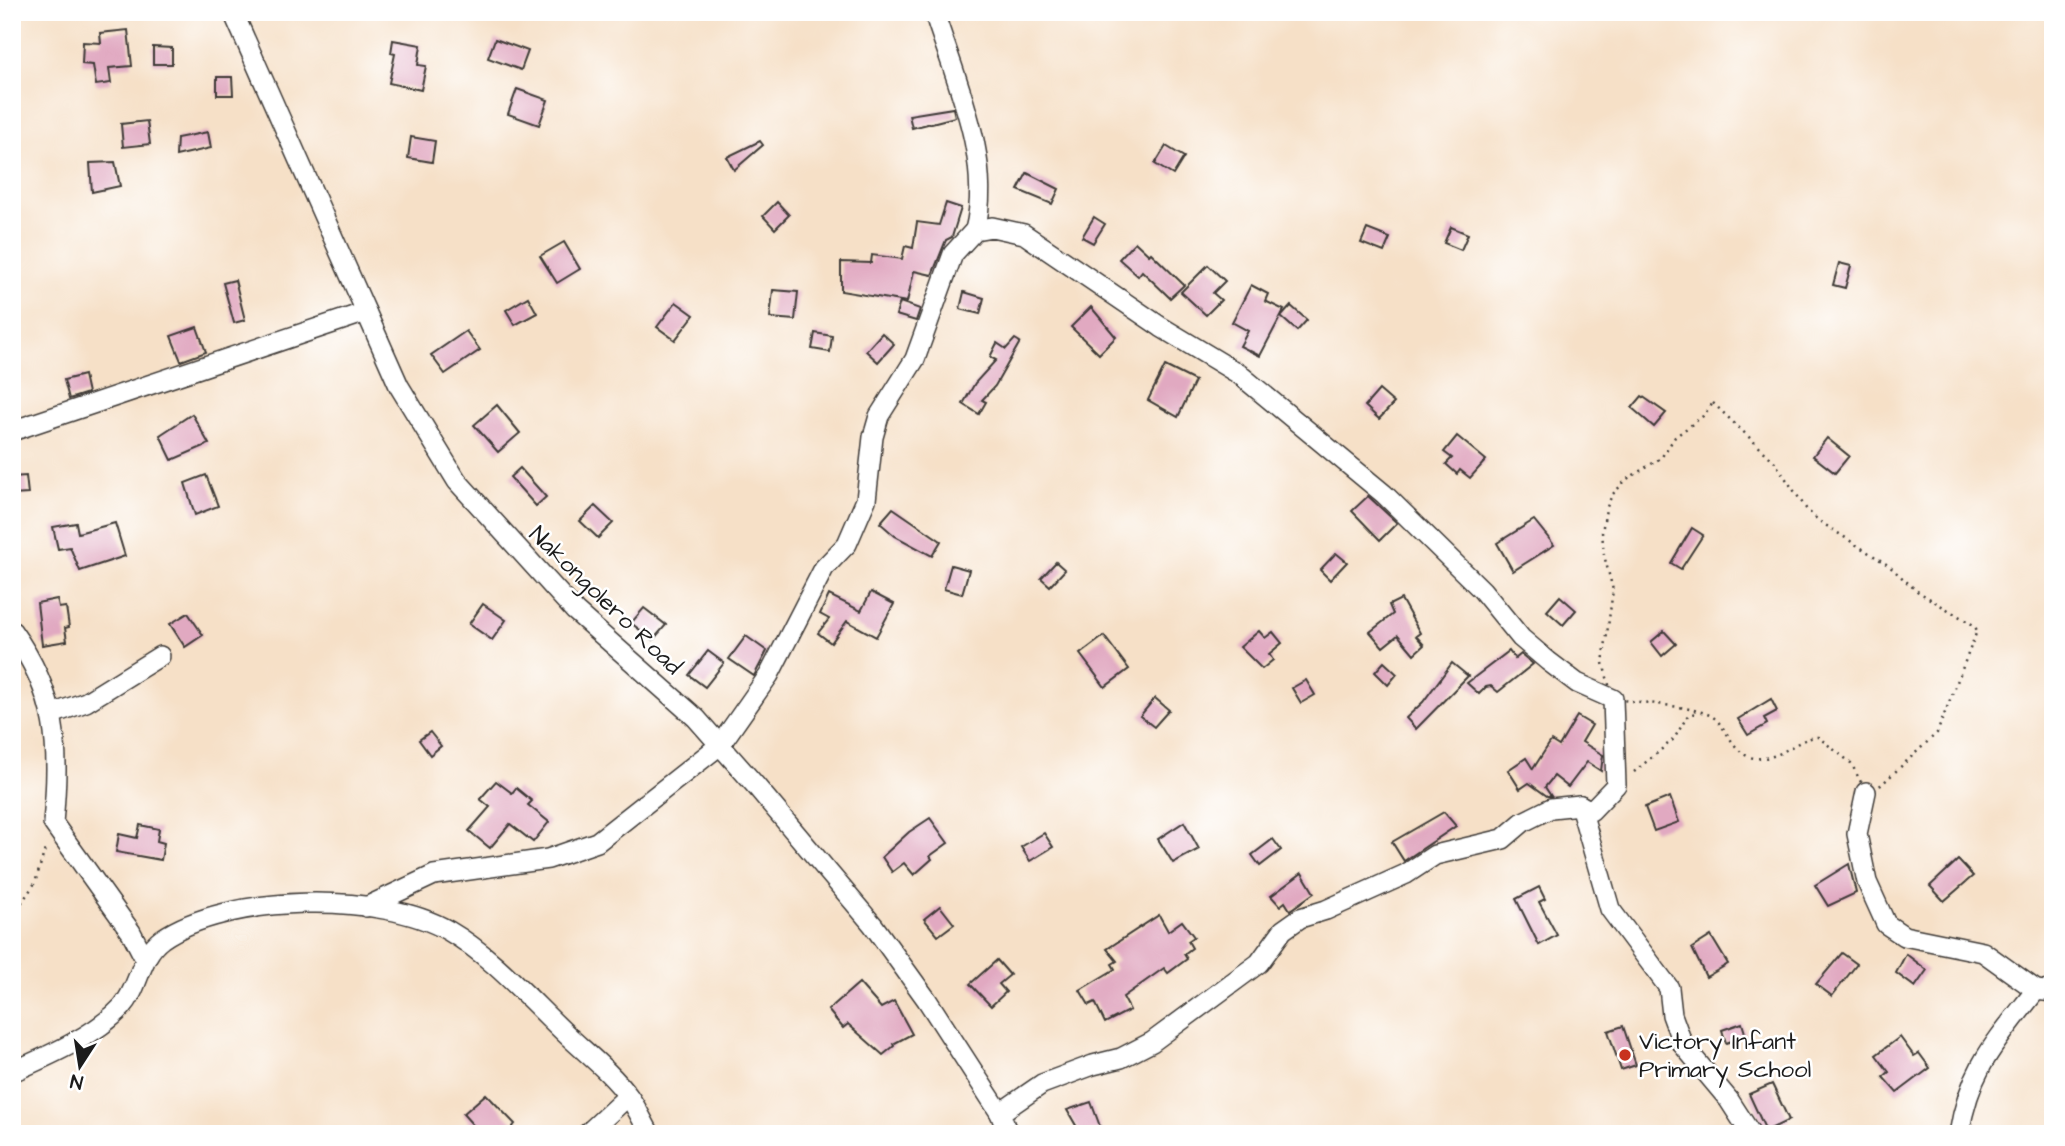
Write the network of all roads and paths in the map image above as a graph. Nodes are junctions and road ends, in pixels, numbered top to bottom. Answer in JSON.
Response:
{"nodes":[{"id":1,"x":233,"y":12,"type":"edge"},
{"id":2,"x":934,"y":12,"type":"edge"},
{"id":3,"x":975,"y":230,"type":"junction"},
{"id":4,"x":366,"y":312,"type":"junction"},
{"id":5,"x":12,"y":431,"type":"edge"},
{"id":6,"x":12,"y":631,"type":"edge"},
{"id":7,"x":160,"y":656,"type":"dead end"},
{"id":8,"x":1613,"y":699,"type":"junction"},
{"id":9,"x":1699,"y":712,"type":"junction"},
{"id":10,"x":52,"y":714,"type":"junction"},
{"id":11,"x":720,"y":745,"type":"junction"},
{"id":12,"x":1616,"y":785,"type":"junction"},
{"id":13,"x":1866,"y":792,"type":"junction"},
{"id":14,"x":1580,"y":805,"type":"junction"},
{"id":15,"x":53,"y":822,"type":"junction"},
{"id":16,"x":366,"y":907,"type":"junction"},
{"id":17,"x":12,"y":929,"type":"edge"},
{"id":18,"x":145,"y":959,"type":"junction"},
{"id":19,"x":2044,"y":991,"type":"edge"},
{"id":20,"x":12,"y":1072,"type":"edge"},
{"id":21,"x":628,"y":1096,"type":"junction"},
{"id":22,"x":1000,"y":1114,"type":"junction"},
{"id":23,"x":587,"y":1134,"type":"edge"},
{"id":24,"x":650,"y":1134,"type":"edge"},
{"id":25,"x":1008,"y":1134,"type":"edge"},
{"id":26,"x":1751,"y":1134,"type":"edge"},
{"id":27,"x":1959,"y":1134,"type":"edge"}],
"edges":[{"from":1,"to":4,"type":"street","name":"Nakongolero Road"},
{"from":2,"to":3,"type":"street"},
{"from":3,"to":8,"type":"street"},
{"from":3,"to":11,"type":"street"},
{"from":4,"to":5,"type":"street"},
{"from":4,"to":11,"type":"street","name":"Nakongolero Road"},
{"from":6,"to":10,"type":"street"},
{"from":7,"to":10,"type":"street"},
{"from":8,"to":9,"type":"path"},
{"from":8,"to":12,"type":"street"},
{"from":8,"to":13,"type":"path"},
{"from":9,"to":12,"type":"path"},
{"from":9,"to":13,"type":"path"},
{"from":10,"to":15,"type":"street"},
{"from":11,"to":16,"type":"street"},
{"from":11,"to":22,"type":"street","name":"Nakongolero Road"},
{"from":12,"to":14,"type":"street"},
{"from":13,"to":19,"type":"street"},
{"from":14,"to":22,"type":"street"},
{"from":14,"to":26,"type":"street"},
{"from":15,"to":17,"type":"path"},
{"from":15,"to":18,"type":"street"},
{"from":16,"to":18,"type":"street"},
{"from":16,"to":21,"type":"street"},
{"from":18,"to":20,"type":"street"},
{"from":19,"to":27,"type":"street"},
{"from":21,"to":23,"type":"street"},
{"from":21,"to":24,"type":"street"},
{"from":22,"to":25,"type":"street","name":"Nakongolero Road"}]}
